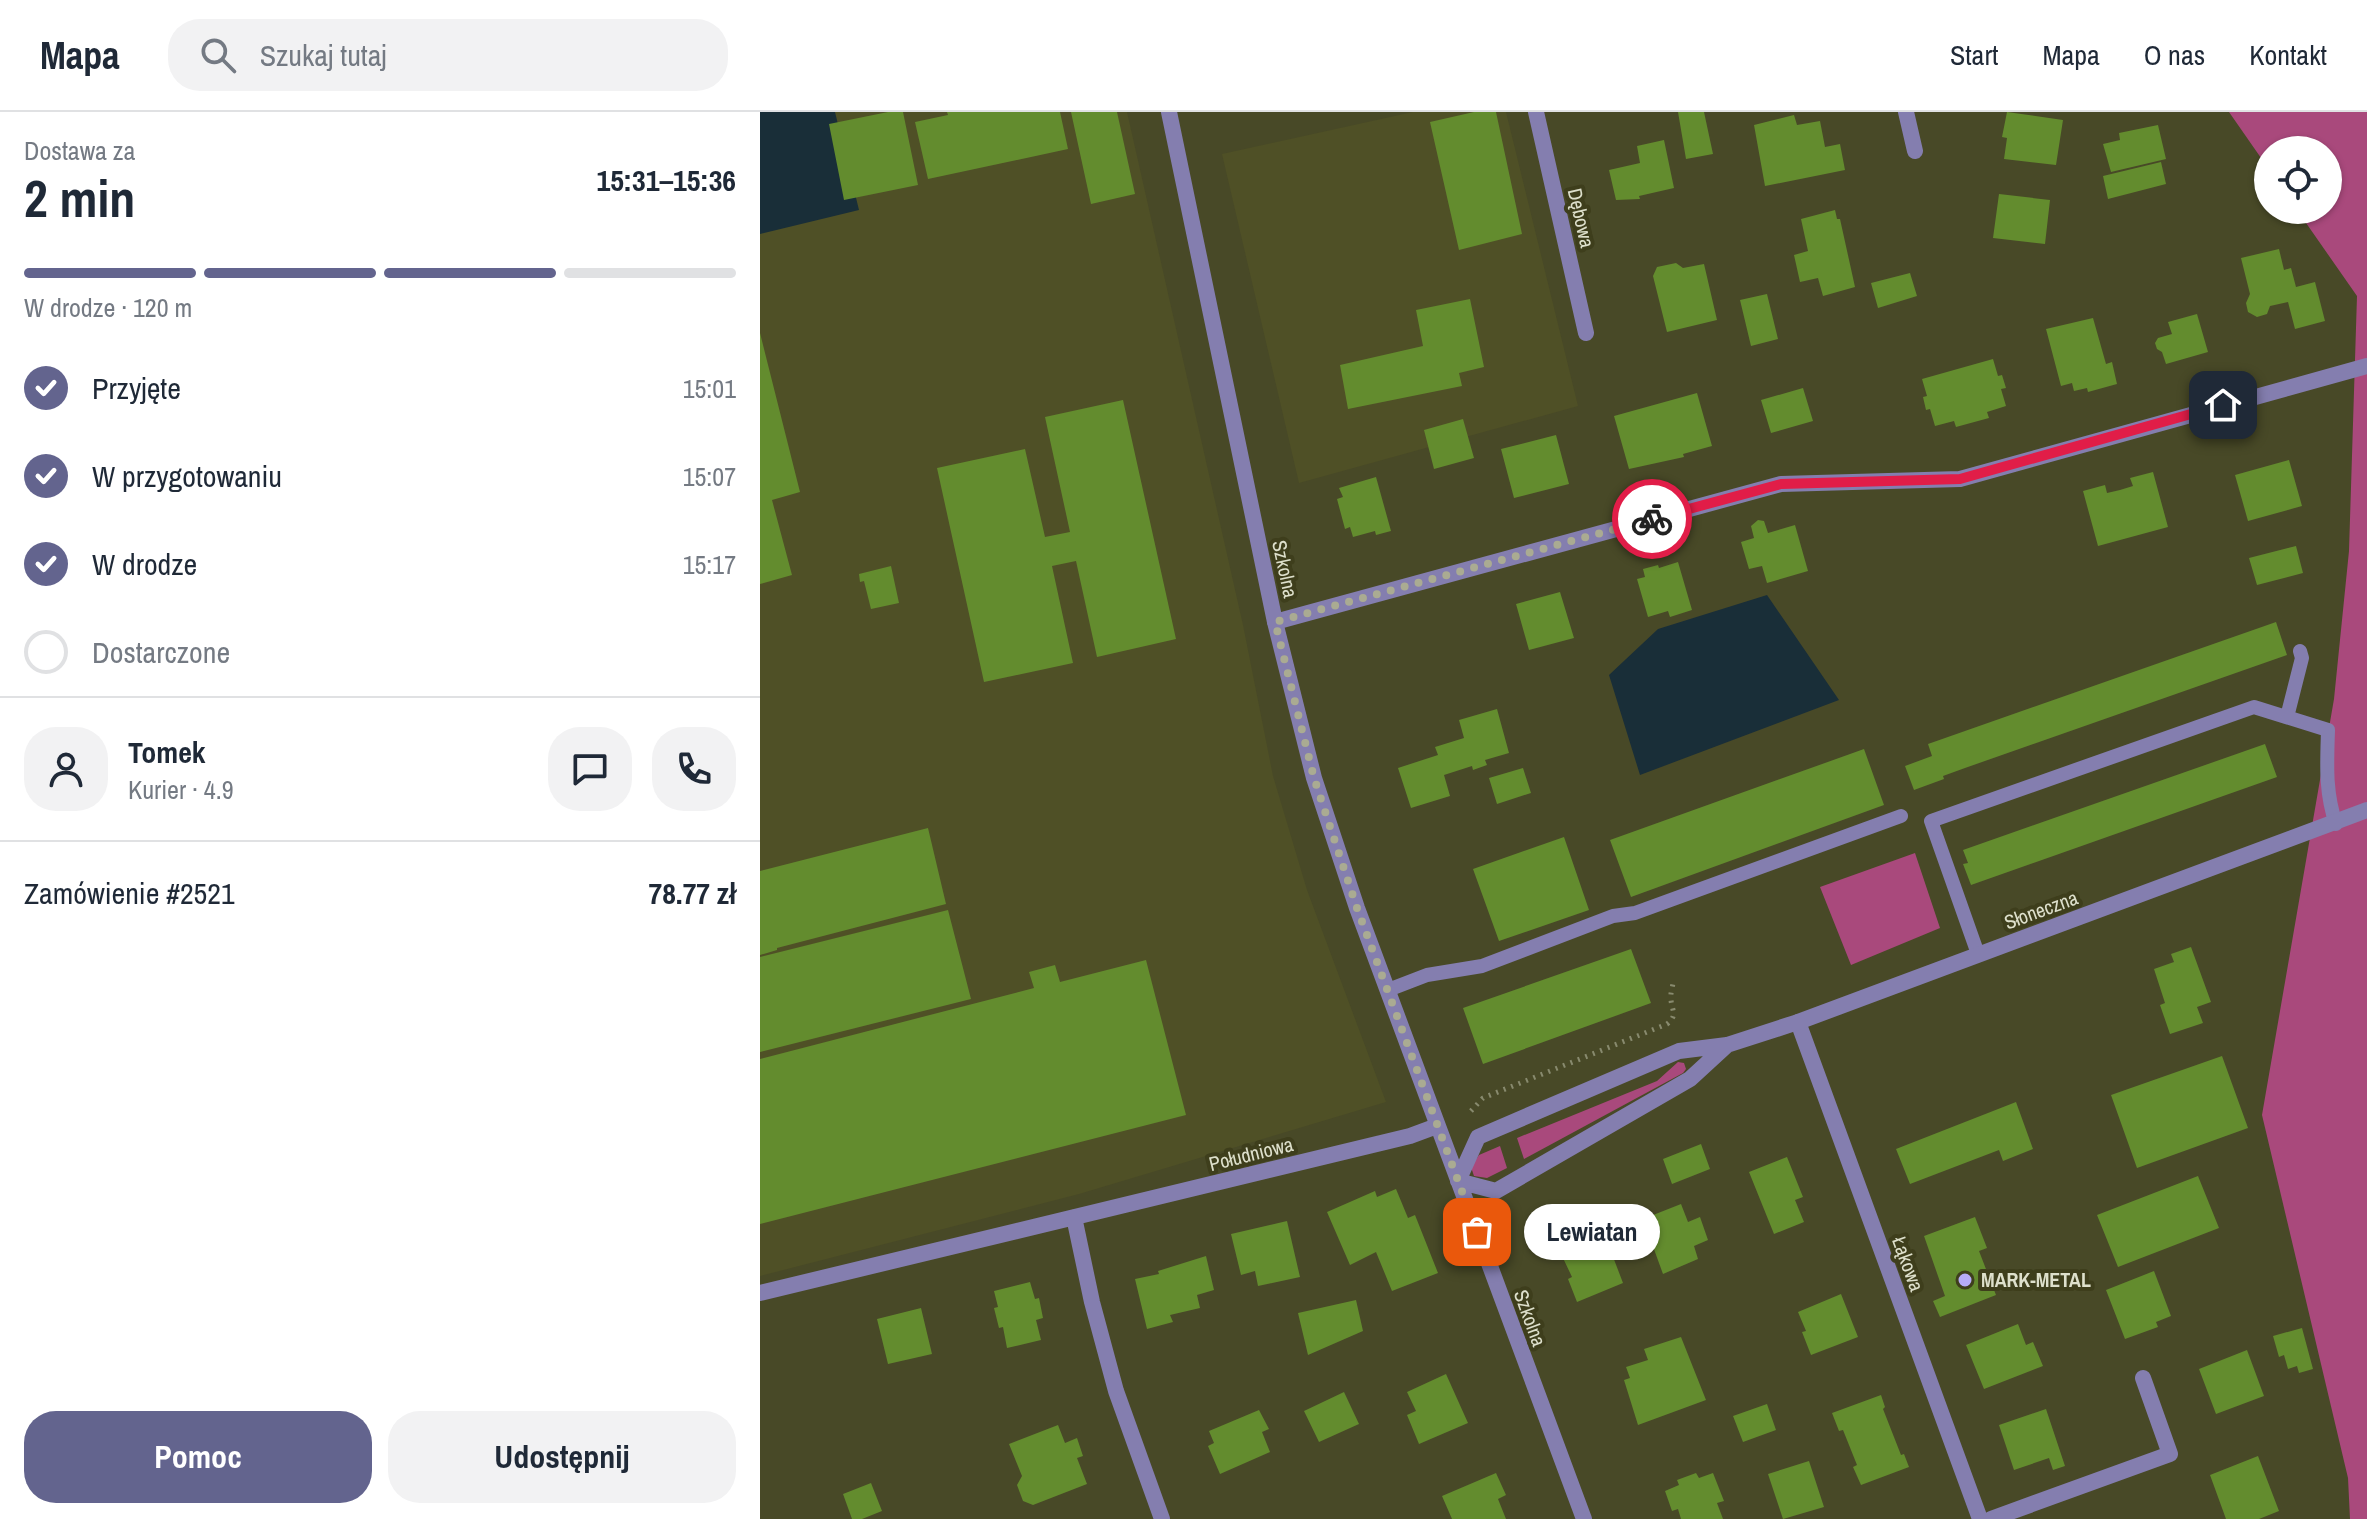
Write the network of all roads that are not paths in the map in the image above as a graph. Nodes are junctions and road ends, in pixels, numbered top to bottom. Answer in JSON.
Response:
{"nodes":[{"id":1,"x":1169,"y":112,"type":"edge"},
{"id":2,"x":1536,"y":112,"type":"edge"},
{"id":3,"x":1906,"y":112,"type":"edge"},
{"id":4,"x":1915,"y":151,"type":"dead end"},
{"id":5,"x":1586,"y":333,"type":"dead end"},
{"id":6,"x":2367,"y":366,"type":"edge"},
{"id":7,"x":1275,"y":622,"type":"junction"},
{"id":8,"x":2300,"y":651,"type":"dead end"},
{"id":9,"x":2287,"y":717,"type":"junction"},
{"id":10,"x":2367,"y":810,"type":"edge"},
{"id":11,"x":1901,"y":816,"type":"dead end"},
{"id":12,"x":2336,"y":824,"type":"junction"},
{"id":13,"x":1978,"y":954,"type":"junction"},
{"id":14,"x":1388,"y":990,"type":"junction"},
{"id":15,"x":1798,"y":1022,"type":"junction"},
{"id":16,"x":1727,"y":1045,"type":"junction"},
{"id":17,"x":1437,"y":1126,"type":"junction"},
{"id":18,"x":1458,"y":1181,"type":"junction"},
{"id":19,"x":1074,"y":1217,"type":"junction"},
{"id":20,"x":760,"y":1293,"type":"edge"},
{"id":21,"x":2143,"y":1378,"type":"dead end"},
{"id":22,"x":1162,"y":1519,"type":"edge"},
{"id":23,"x":1584,"y":1519,"type":"edge"},
{"id":24,"x":1980,"y":1519,"type":"edge"},
{"id":25,"x":1991,"y":1519,"type":"edge"}],
"edges":[{"from":1,"to":7,"type":"street","name":"Szkolna"},
{"from":2,"to":5,"type":"street","name":"Dębowa"},
{"from":3,"to":4,"type":"street"},
{"from":6,"to":7,"type":"street"},
{"from":7,"to":14,"type":"street","name":"Szkolna"},
{"from":8,"to":9,"type":"lane"},
{"from":9,"to":12,"type":"lane"},
{"from":9,"to":13,"type":"lane"},
{"from":10,"to":12,"type":"street","name":"Słoneczna"},
{"from":11,"to":14,"type":"lane"},
{"from":12,"to":13,"type":"street","name":"Słoneczna"},
{"from":13,"to":15,"type":"street","name":"Słoneczna"},
{"from":14,"to":17,"type":"street","name":"Szkolna"},
{"from":15,"to":16,"type":"street","name":"Słoneczna"},
{"from":15,"to":24,"type":"street","name":"Łąkowa"},
{"from":16,"to":18,"type":"street","name":"Słoneczna"},
{"from":16,"to":18,"type":"street","name":"Słoneczna"},
{"from":17,"to":18,"type":"street","name":"Szkolna"},
{"from":17,"to":19,"type":"street","name":"Południowa"},
{"from":18,"to":23,"type":"street","name":"Szkolna"},
{"from":19,"to":20,"type":"street","name":"Południowa"},
{"from":19,"to":22,"type":"street"},
{"from":21,"to":25,"type":"street"}]}
